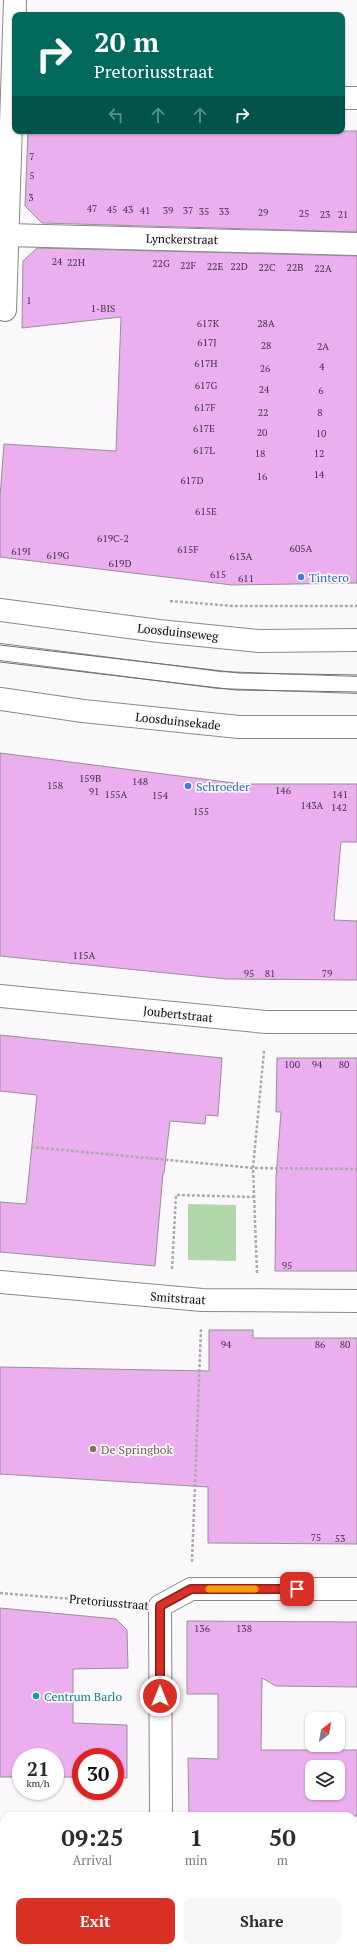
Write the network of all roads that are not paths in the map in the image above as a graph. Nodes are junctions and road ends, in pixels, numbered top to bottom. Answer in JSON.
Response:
{"nodes":[{"id":1,"x":15,"y":0,"type":"edge"},
{"id":2,"x":15,"y":12,"type":"edge"},
{"id":3,"x":345,"y":98,"type":"edge"},
{"id":4,"x":357,"y":98,"type":"edge"},
{"id":5,"x":12,"y":107,"type":"edge"},
{"id":6,"x":7,"y":235,"type":"junction"},
{"id":7,"x":357,"y":244,"type":"edge"},
{"id":8,"x":5,"y":310,"type":"dead end"},
{"id":9,"x":0,"y":610,"type":"edge"},
{"id":10,"x":357,"y":640,"type":"edge"},
{"id":11,"x":0,"y":652,"type":"edge"},
{"id":12,"x":357,"y":685,"type":"edge"},
{"id":13,"x":0,"y":699,"type":"edge"},
{"id":14,"x":357,"y":727,"type":"edge"},
{"id":15,"x":0,"y":996,"type":"edge"},
{"id":16,"x":357,"y":1022,"type":"edge"},
{"id":17,"x":0,"y":1282,"type":"edge"},
{"id":18,"x":357,"y":1301,"type":"edge"},
{"id":19,"x":357,"y":1589,"type":"edge"},
{"id":20,"x":162,"y":1812,"type":"edge"}],
"edges":[{"from":1,"to":2,"type":"street"},
{"from":3,"to":4,"type":"street"},
{"from":5,"to":6,"type":"street"},
{"from":6,"to":7,"type":"street","name":"Lynckerstraat"},
{"from":6,"to":8,"type":"street"},
{"from":9,"to":10,"type":"street","name":"Loosduinseweg"},
{"from":11,"to":12,"type":"lane"},
{"from":13,"to":14,"type":"street","name":"Loosduinsekade"},
{"from":15,"to":16,"type":"street","name":"Joubertstraat"},
{"from":17,"to":18,"type":"street","name":"Smitstraat"},
{"from":19,"to":20,"type":"street","name":"Pretoriusstraat"}]}
